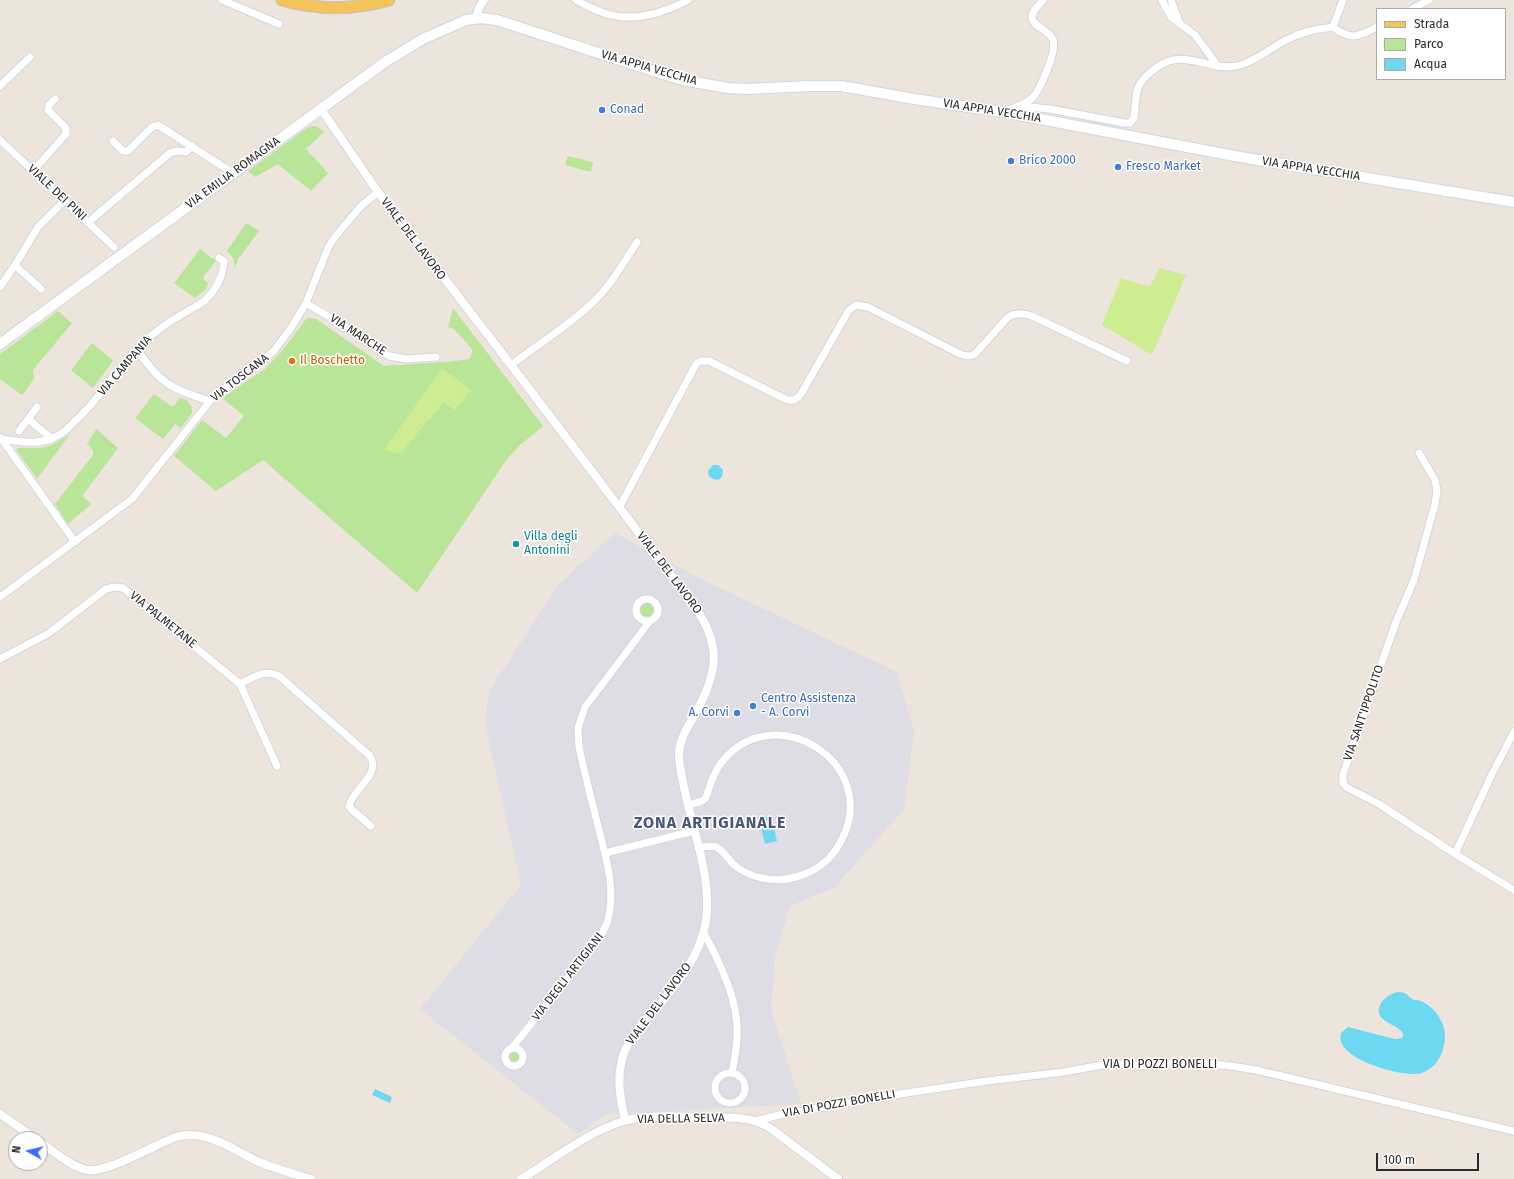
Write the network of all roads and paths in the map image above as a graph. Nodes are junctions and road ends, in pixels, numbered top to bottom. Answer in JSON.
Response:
{"nodes":[{"id":1,"x":222,"y":0,"type":"edge"},
{"id":2,"x":282,"y":0,"type":"edge"},
{"id":3,"x":389,"y":0,"type":"edge"},
{"id":4,"x":484,"y":0,"type":"edge"},
{"id":5,"x":576,"y":0,"type":"edge"},
{"id":6,"x":591,"y":0,"type":"edge"},
{"id":7,"x":688,"y":0,"type":"edge"},
{"id":8,"x":1043,"y":0,"type":"edge"},
{"id":9,"x":1162,"y":0,"type":"edge"},
{"id":10,"x":1171,"y":0,"type":"edge"},
{"id":11,"x":1343,"y":0,"type":"edge"},
{"id":12,"x":1429,"y":0,"type":"edge"},
{"id":13,"x":584,"y":4,"type":"junction"},
{"id":14,"x":1416,"y":5,"type":"edge"},
{"id":15,"x":476,"y":18,"type":"junction"},
{"id":16,"x":279,"y":24,"type":"dead end"},
{"id":17,"x":1180,"y":24,"type":"junction"},
{"id":18,"x":1333,"y":27,"type":"junction"},
{"id":19,"x":1376,"y":28,"type":"edge"},
{"id":20,"x":30,"y":57,"type":"dead end"},
{"id":21,"x":1216,"y":66,"type":"junction"},
{"id":22,"x":0,"y":86,"type":"edge"},
{"id":23,"x":55,"y":98,"type":"dead end"},
{"id":24,"x":1018,"y":106,"type":"junction"},
{"id":25,"x":321,"y":109,"type":"junction"},
{"id":26,"x":1003,"y":112,"type":"junction"},
{"id":27,"x":0,"y":140,"type":"edge"},
{"id":28,"x":113,"y":141,"type":"dead end"},
{"id":29,"x":192,"y":146,"type":"junction"},
{"id":30,"x":33,"y":172,"type":"junction"},
{"id":31,"x":233,"y":173,"type":"junction"},
{"id":32,"x":378,"y":192,"type":"junction"},
{"id":33,"x":65,"y":200,"type":"junction"},
{"id":34,"x":1514,"y":202,"type":"edge"},
{"id":35,"x":92,"y":219,"type":"dead end"},
{"id":36,"x":637,"y":242,"type":"dead end"},
{"id":37,"x":114,"y":247,"type":"dead end"},
{"id":38,"x":219,"y":258,"type":"dead end"},
{"id":39,"x":15,"y":265,"type":"junction"},
{"id":40,"x":0,"y":287,"type":"edge"},
{"id":41,"x":41,"y":289,"type":"dead end"},
{"id":42,"x":306,"y":303,"type":"junction"},
{"id":43,"x":0,"y":344,"type":"edge"},
{"id":44,"x":137,"y":349,"type":"junction"},
{"id":45,"x":436,"y":357,"type":"dead end"},
{"id":46,"x":1127,"y":361,"type":"dead end"},
{"id":47,"x":511,"y":365,"type":"junction"},
{"id":48,"x":210,"y":401,"type":"junction"},
{"id":49,"x":37,"y":407,"type":"dead end"},
{"id":50,"x":28,"y":419,"type":"junction"},
{"id":51,"x":19,"y":431,"type":"dead end"},
{"id":52,"x":1,"y":438,"type":"edge"},
{"id":53,"x":52,"y":439,"type":"junction"},
{"id":54,"x":1419,"y":453,"type":"dead end"},
{"id":55,"x":619,"y":508,"type":"junction"},
{"id":56,"x":75,"y":542,"type":"junction"},
{"id":57,"x":0,"y":597,"type":"edge"},
{"id":58,"x":650,"y":621,"type":"dead end"},
{"id":59,"x":0,"y":659,"type":"edge"},
{"id":60,"x":240,"y":684,"type":"junction"},
{"id":61,"x":1514,"y":732,"type":"edge"},
{"id":62,"x":277,"y":766,"type":"dead end"},
{"id":63,"x":688,"y":805,"type":"junction"},
{"id":64,"x":371,"y":826,"type":"dead end"},
{"id":65,"x":694,"y":831,"type":"junction"},
{"id":66,"x":698,"y":848,"type":"junction"},
{"id":67,"x":605,"y":853,"type":"junction"},
{"id":68,"x":1455,"y":854,"type":"junction"},
{"id":69,"x":1514,"y":890,"type":"edge"},
{"id":70,"x":704,"y":933,"type":"junction"},
{"id":71,"x":512,"y":1048,"type":"dead end"},
{"id":72,"x":732,"y":1073,"type":"junction"},
{"id":73,"x":0,"y":1114,"type":"edge"},
{"id":74,"x":625,"y":1120,"type":"junction"},
{"id":75,"x":755,"y":1121,"type":"junction"},
{"id":76,"x":24,"y":1131,"type":"edge"},
{"id":77,"x":1514,"y":1131,"type":"edge"},
{"id":78,"x":48,"y":1147,"type":"edge"},
{"id":79,"x":311,"y":1179,"type":"edge"},
{"id":80,"x":521,"y":1179,"type":"edge"},
{"id":81,"x":838,"y":1179,"type":"edge"}],
"edges":[{"from":1,"to":16,"type":"street"},
{"from":2,"to":3,"type":"main road"},
{"from":4,"to":15,"type":"street"},
{"from":5,"to":13,"type":"street"},
{"from":6,"to":13,"type":"street"},
{"from":7,"to":13,"type":"street"},
{"from":8,"to":24,"type":"street"},
{"from":9,"to":17,"type":"street"},
{"from":10,"to":17,"type":"street"},
{"from":11,"to":18,"type":"street"},
{"from":12,"to":14,"type":"street"},
{"from":15,"to":25,"type":"main road","name":"VIA EMILIA ROMAGNA"},
{"from":15,"to":26,"type":"main road","name":"VIA APPIA VECCHIA"},
{"from":17,"to":21,"type":"street"},
{"from":18,"to":19,"type":"street"},
{"from":18,"to":21,"type":"street"},
{"from":20,"to":22,"type":"street"},
{"from":21,"to":24,"type":"street"},
{"from":23,"to":30,"type":"street"},
{"from":24,"to":26,"type":"street"},
{"from":25,"to":31,"type":"main road","name":"VIA EMILIA ROMAGNA"},
{"from":25,"to":32,"type":"street","name":"VIALE DEL LAVORO"},
{"from":26,"to":34,"type":"main road","name":"VIA APPIA VECCHIA"},
{"from":27,"to":30,"type":"street","name":"VIALE DEI PINI"},
{"from":28,"to":29,"type":"street"},
{"from":29,"to":31,"type":"street"},
{"from":29,"to":35,"type":"street"},
{"from":30,"to":33,"type":"street","name":"VIALE DEI PINI"},
{"from":31,"to":43,"type":"main road","name":"VIA EMILIA ROMAGNA"},
{"from":32,"to":42,"type":"street","name":"VIA TOSCANA"},
{"from":32,"to":47,"type":"street","name":"VIALE DEL LAVORO"},
{"from":33,"to":37,"type":"street","name":"VIALE DEI PINI"},
{"from":33,"to":39,"type":"street"},
{"from":36,"to":47,"type":"street"},
{"from":38,"to":44,"type":"street","name":"VIA CAMPANIA"},
{"from":39,"to":40,"type":"street"},
{"from":39,"to":41,"type":"street"},
{"from":42,"to":45,"type":"street","name":"VIA MARCHE"},
{"from":42,"to":48,"type":"street","name":"VIA TOSCANA"},
{"from":44,"to":48,"type":"street"},
{"from":44,"to":53,"type":"street","name":"VIA CAMPANIA"},
{"from":46,"to":55,"type":"street"},
{"from":47,"to":55,"type":"street","name":"VIALE DEL LAVORO"},
{"from":48,"to":56,"type":"street","name":"VIA TOSCANA"},
{"from":49,"to":50,"type":"street"},
{"from":50,"to":51,"type":"street"},
{"from":50,"to":53,"type":"street"},
{"from":52,"to":53,"type":"street","name":"VIA CAMPANIA"},
{"from":52,"to":56,"type":"street"},
{"from":54,"to":68,"type":"street","name":"VIA SANT'IPPOLITO"},
{"from":55,"to":63,"type":"street","name":"VIALE DEL LAVORO"},
{"from":56,"to":57,"type":"street","name":"VIA TOSCANA"},
{"from":58,"to":67,"type":"street","name":"VIA DEGLI ARTIGIANI"},
{"from":59,"to":60,"type":"street","name":"VIA PALMETANE"},
{"from":60,"to":62,"type":"street","name":"VIA PALMETANE"},
{"from":60,"to":64,"type":"street"},
{"from":61,"to":68,"type":"street"},
{"from":63,"to":65,"type":"street","name":"VIALE DEL LAVORO"},
{"from":63,"to":66,"type":"street"},
{"from":65,"to":66,"type":"street","name":"VIALE DEL LAVORO"},
{"from":65,"to":67,"type":"street"},
{"from":66,"to":70,"type":"street","name":"VIALE DEL LAVORO"},
{"from":67,"to":71,"type":"street","name":"VIA DEGLI ARTIGIANI"},
{"from":68,"to":69,"type":"street","name":"VIA SANT'IPPOLITO"},
{"from":70,"to":72,"type":"street"},
{"from":70,"to":74,"type":"street","name":"VIALE DEL LAVORO"},
{"from":72,"to":72,"type":"street"},
{"from":73,"to":76,"type":"street"},
{"from":74,"to":75,"type":"street","name":"VIA DELLA SELVA"},
{"from":74,"to":80,"type":"street","name":"VIA DELLA SELVA"},
{"from":75,"to":77,"type":"street","name":"VIA DI POZZI BONELLI"},
{"from":75,"to":81,"type":"street","name":"VIA DELLA SELVA"},
{"from":78,"to":79,"type":"street"}]}
